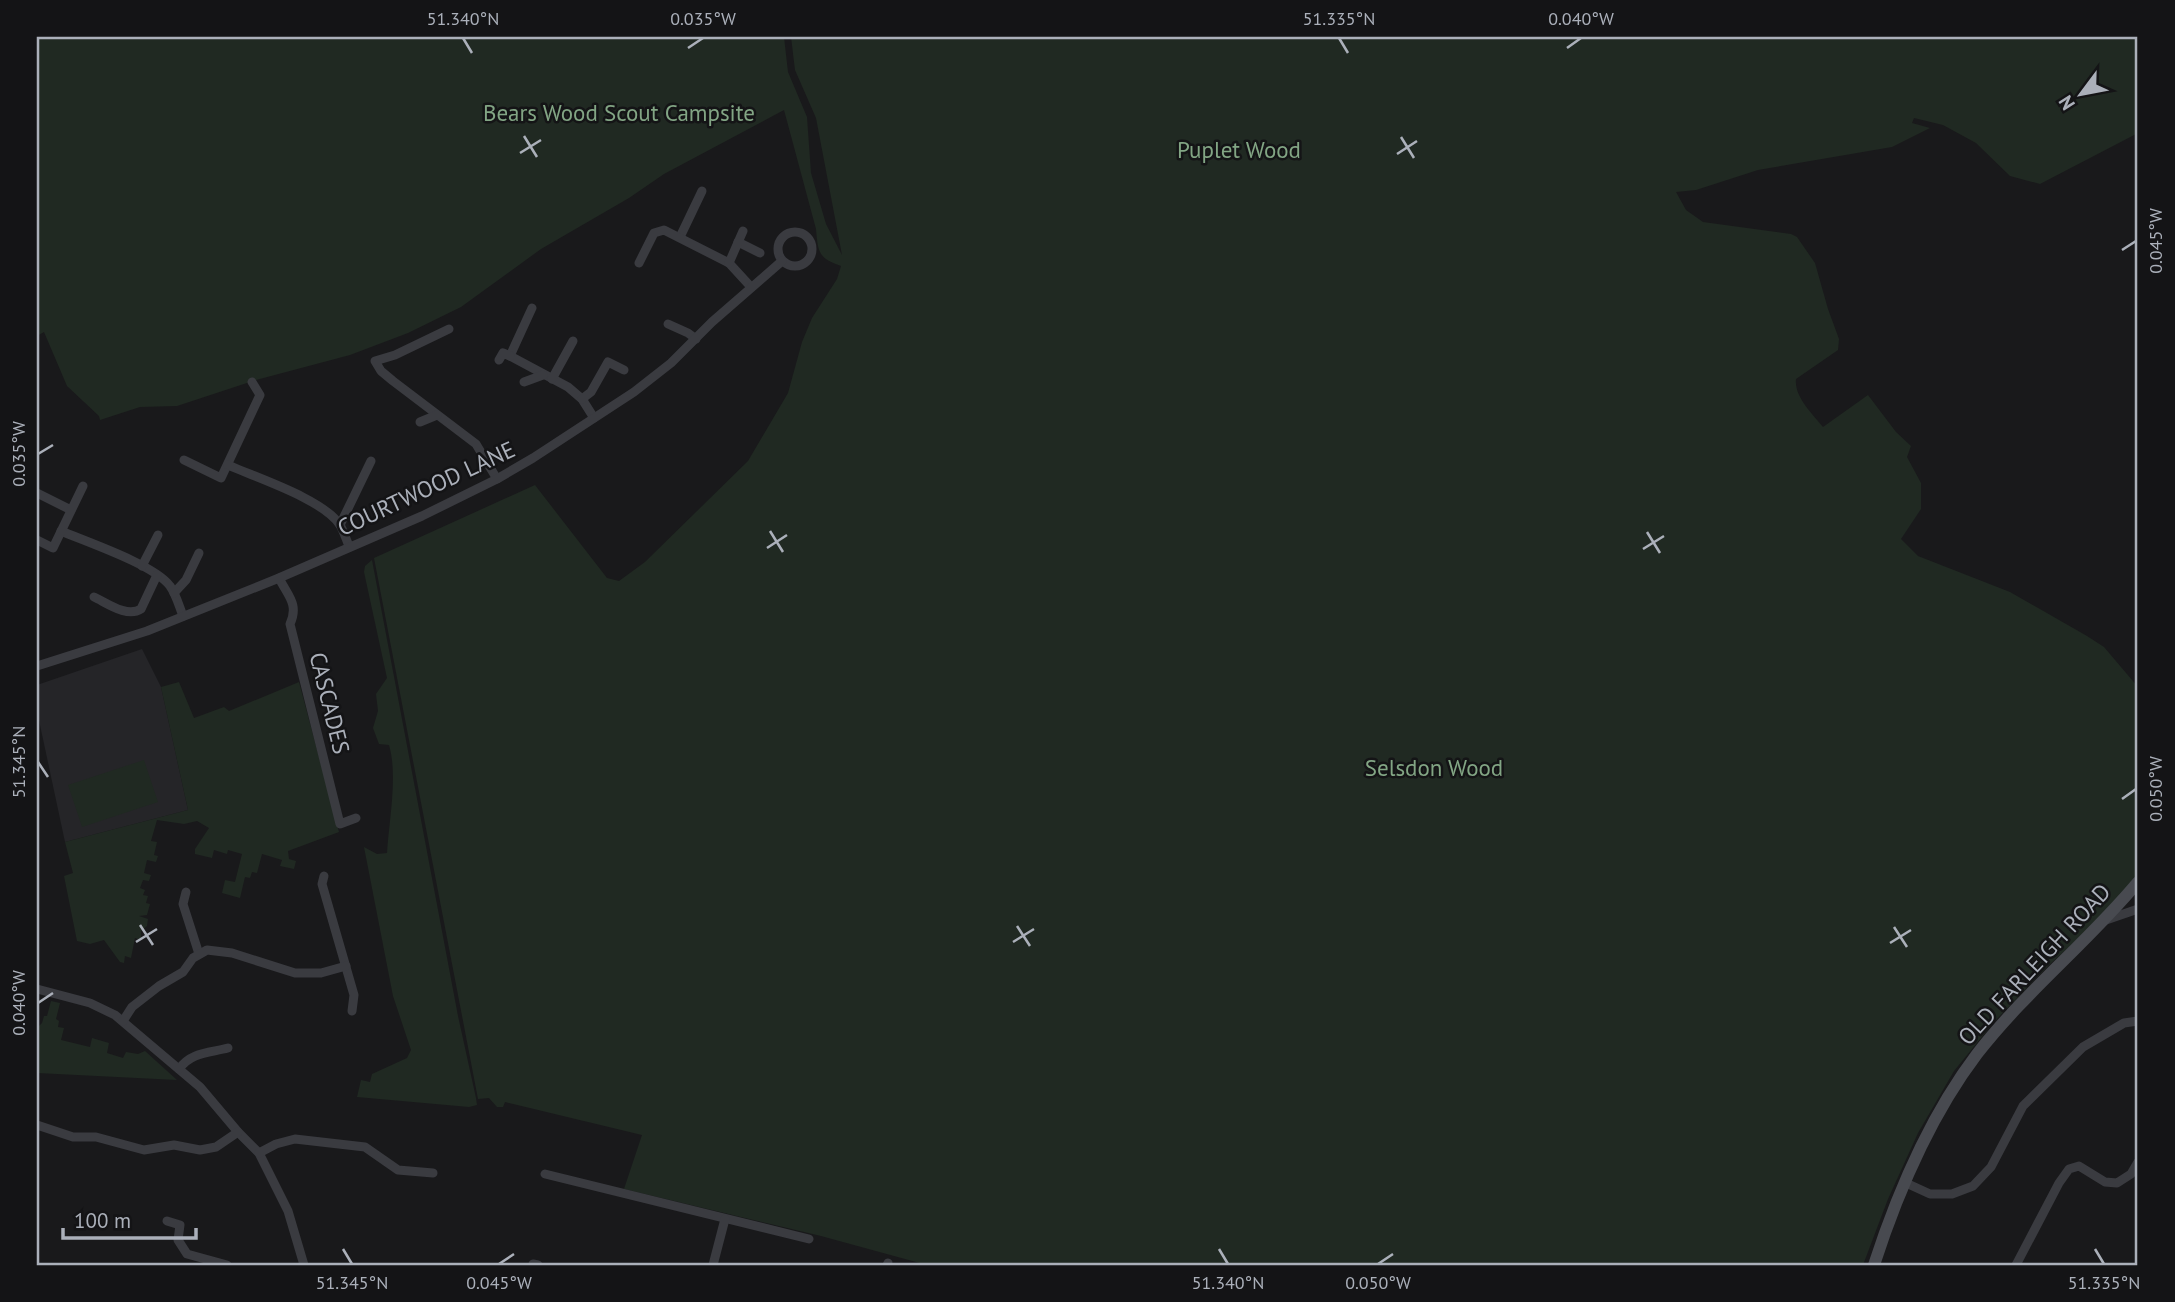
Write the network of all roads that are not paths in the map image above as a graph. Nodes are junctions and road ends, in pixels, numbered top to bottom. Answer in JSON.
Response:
{"nodes":[{"id":1,"x":702,"y":191,"type":"dead end"},
{"id":2,"x":743,"y":231,"type":"dead end"},
{"id":3,"x":680,"y":237,"type":"junction"},
{"id":4,"x":738,"y":242,"type":"junction"},
{"id":5,"x":760,"y":253,"type":"dead end"},
{"id":6,"x":782,"y":261,"type":"dead end"},
{"id":7,"x":729,"y":262,"type":"junction"},
{"id":8,"x":639,"y":263,"type":"dead end"},
{"id":9,"x":751,"y":287,"type":"junction"},
{"id":10,"x":532,"y":308,"type":"dead end"},
{"id":11,"x":668,"y":324,"type":"dead end"},
{"id":12,"x":449,"y":329,"type":"dead end"},
{"id":13,"x":696,"y":339,"type":"junction"},
{"id":14,"x":573,"y":341,"type":"dead end"},
{"id":15,"x":510,"y":356,"type":"junction"},
{"id":16,"x":499,"y":360,"type":"dead end"},
{"id":17,"x":624,"y":370,"type":"dead end"},
{"id":18,"x":547,"y":377,"type":"junction"},
{"id":19,"x":252,"y":382,"type":"dead end"},
{"id":20,"x":524,"y":382,"type":"dead end"},
{"id":21,"x":582,"y":399,"type":"junction"},
{"id":22,"x":438,"y":415,"type":"junction"},
{"id":23,"x":594,"y":418,"type":"junction"},
{"id":24,"x":420,"y":422,"type":"dead end"},
{"id":25,"x":184,"y":460,"type":"dead end"},
{"id":26,"x":371,"y":461,"type":"dead end"},
{"id":27,"x":228,"y":465,"type":"junction"},
{"id":28,"x":496,"y":479,"type":"junction"},
{"id":29,"x":83,"y":486,"type":"dead end"},
{"id":30,"x":37,"y":493,"type":"edge"},
{"id":31,"x":71,"y":509,"type":"junction"},
{"id":32,"x":340,"y":525,"type":"junction"},
{"id":33,"x":61,"y":531,"type":"junction"},
{"id":34,"x":158,"y":535,"type":"dead end"},
{"id":35,"x":37,"y":540,"type":"edge"},
{"id":36,"x":349,"y":546,"type":"junction"},
{"id":37,"x":199,"y":553,"type":"dead end"},
{"id":38,"x":142,"y":566,"type":"junction"},
{"id":39,"x":157,"y":575,"type":"junction"},
{"id":40,"x":279,"y":578,"type":"junction"},
{"id":41,"x":174,"y":593,"type":"junction"},
{"id":42,"x":93,"y":597,"type":"dead end"},
{"id":43,"x":183,"y":616,"type":"junction"},
{"id":44,"x":37,"y":666,"type":"edge"},
{"id":45,"x":356,"y":818,"type":"dead end"},
{"id":46,"x":324,"y":876,"type":"dead end"},
{"id":47,"x":2138,"y":882,"type":"edge"},
{"id":48,"x":186,"y":891,"type":"dead end"},
{"id":49,"x":2138,"y":909,"type":"edge"},
{"id":50,"x":2106,"y":920,"type":"junction"},
{"id":51,"x":199,"y":954,"type":"junction"},
{"id":52,"x":346,"y":966,"type":"junction"},
{"id":53,"x":37,"y":989,"type":"edge"},
{"id":54,"x":352,"y":1012,"type":"dead end"},
{"id":55,"x":123,"y":1021,"type":"junction"},
{"id":56,"x":2138,"y":1021,"type":"edge"},
{"id":57,"x":228,"y":1048,"type":"dead end"},
{"id":58,"x":179,"y":1069,"type":"junction"},
{"id":59,"x":37,"y":1125,"type":"edge"},
{"id":60,"x":238,"y":1132,"type":"junction"},
{"id":61,"x":259,"y":1153,"type":"junction"},
{"id":62,"x":2138,"y":1162,"type":"edge"},
{"id":63,"x":432,"y":1173,"type":"dead end"},
{"id":64,"x":545,"y":1174,"type":"dead end"},
{"id":65,"x":1906,"y":1183,"type":"junction"},
{"id":66,"x":725,"y":1219,"type":"junction"},
{"id":67,"x":167,"y":1221,"type":"dead end"},
{"id":68,"x":809,"y":1239,"type":"dead end"},
{"id":69,"x":227,"y":1265,"type":"edge"},
{"id":70,"x":304,"y":1265,"type":"edge"},
{"id":71,"x":713,"y":1265,"type":"edge"},
{"id":72,"x":1874,"y":1265,"type":"edge"},
{"id":73,"x":2016,"y":1265,"type":"edge"}],
"edges":[{"from":1,"to":3,"type":"street"},
{"from":2,"to":4,"type":"street"},
{"from":3,"to":7,"type":"street"},
{"from":3,"to":8,"type":"street"},
{"from":4,"to":5,"type":"street"},
{"from":4,"to":7,"type":"street"},
{"from":6,"to":9,"type":"street","name":"COURTWOOD LANE"},
{"from":7,"to":9,"type":"street"},
{"from":9,"to":13,"type":"street","name":"COURTWOOD LANE"},
{"from":10,"to":15,"type":"street"},
{"from":11,"to":13,"type":"street"},
{"from":12,"to":22,"type":"street"},
{"from":13,"to":23,"type":"street","name":"COURTWOOD LANE"},
{"from":14,"to":18,"type":"street"},
{"from":15,"to":16,"type":"street"},
{"from":15,"to":18,"type":"street"},
{"from":17,"to":21,"type":"street"},
{"from":18,"to":20,"type":"street"},
{"from":18,"to":21,"type":"street"},
{"from":19,"to":27,"type":"street"},
{"from":21,"to":23,"type":"street"},
{"from":22,"to":24,"type":"street"},
{"from":22,"to":28,"type":"street"},
{"from":23,"to":28,"type":"street","name":"COURTWOOD LANE"},
{"from":25,"to":27,"type":"street"},
{"from":26,"to":32,"type":"street"},
{"from":27,"to":32,"type":"street"},
{"from":28,"to":36,"type":"street","name":"COURTWOOD LANE"},
{"from":29,"to":31,"type":"street"},
{"from":30,"to":31,"type":"street"},
{"from":31,"to":33,"type":"street"},
{"from":32,"to":36,"type":"street"},
{"from":33,"to":35,"type":"street"},
{"from":33,"to":38,"type":"street"},
{"from":34,"to":38,"type":"street"},
{"from":36,"to":40,"type":"street","name":"COURTWOOD LANE"},
{"from":37,"to":41,"type":"street"},
{"from":38,"to":39,"type":"street"},
{"from":39,"to":41,"type":"street"},
{"from":39,"to":42,"type":"street"},
{"from":40,"to":43,"type":"street","name":"COURTWOOD LANE"},
{"from":40,"to":45,"type":"street","name":"CASCADES"},
{"from":41,"to":43,"type":"street"},
{"from":43,"to":44,"type":"street","name":"COURTWOOD LANE"},
{"from":46,"to":52,"type":"street"},
{"from":47,"to":50,"type":"street","name":"OLD FARLEIGH ROAD"},
{"from":48,"to":51,"type":"street"},
{"from":49,"to":50,"type":"street"},
{"from":50,"to":65,"type":"street","name":"OLD FARLEIGH ROAD"},
{"from":51,"to":52,"type":"street"},
{"from":51,"to":55,"type":"street"},
{"from":52,"to":54,"type":"street"},
{"from":53,"to":55,"type":"street"},
{"from":55,"to":58,"type":"street"},
{"from":56,"to":65,"type":"street"},
{"from":57,"to":58,"type":"street"},
{"from":58,"to":60,"type":"street"},
{"from":59,"to":60,"type":"street"},
{"from":60,"to":61,"type":"street"},
{"from":61,"to":63,"type":"street"},
{"from":61,"to":70,"type":"street"},
{"from":62,"to":73,"type":"street"},
{"from":64,"to":66,"type":"street"},
{"from":65,"to":72,"type":"street","name":"OLD FARLEIGH ROAD"},
{"from":66,"to":68,"type":"street"},
{"from":66,"to":71,"type":"street"},
{"from":67,"to":69,"type":"street"}]}
